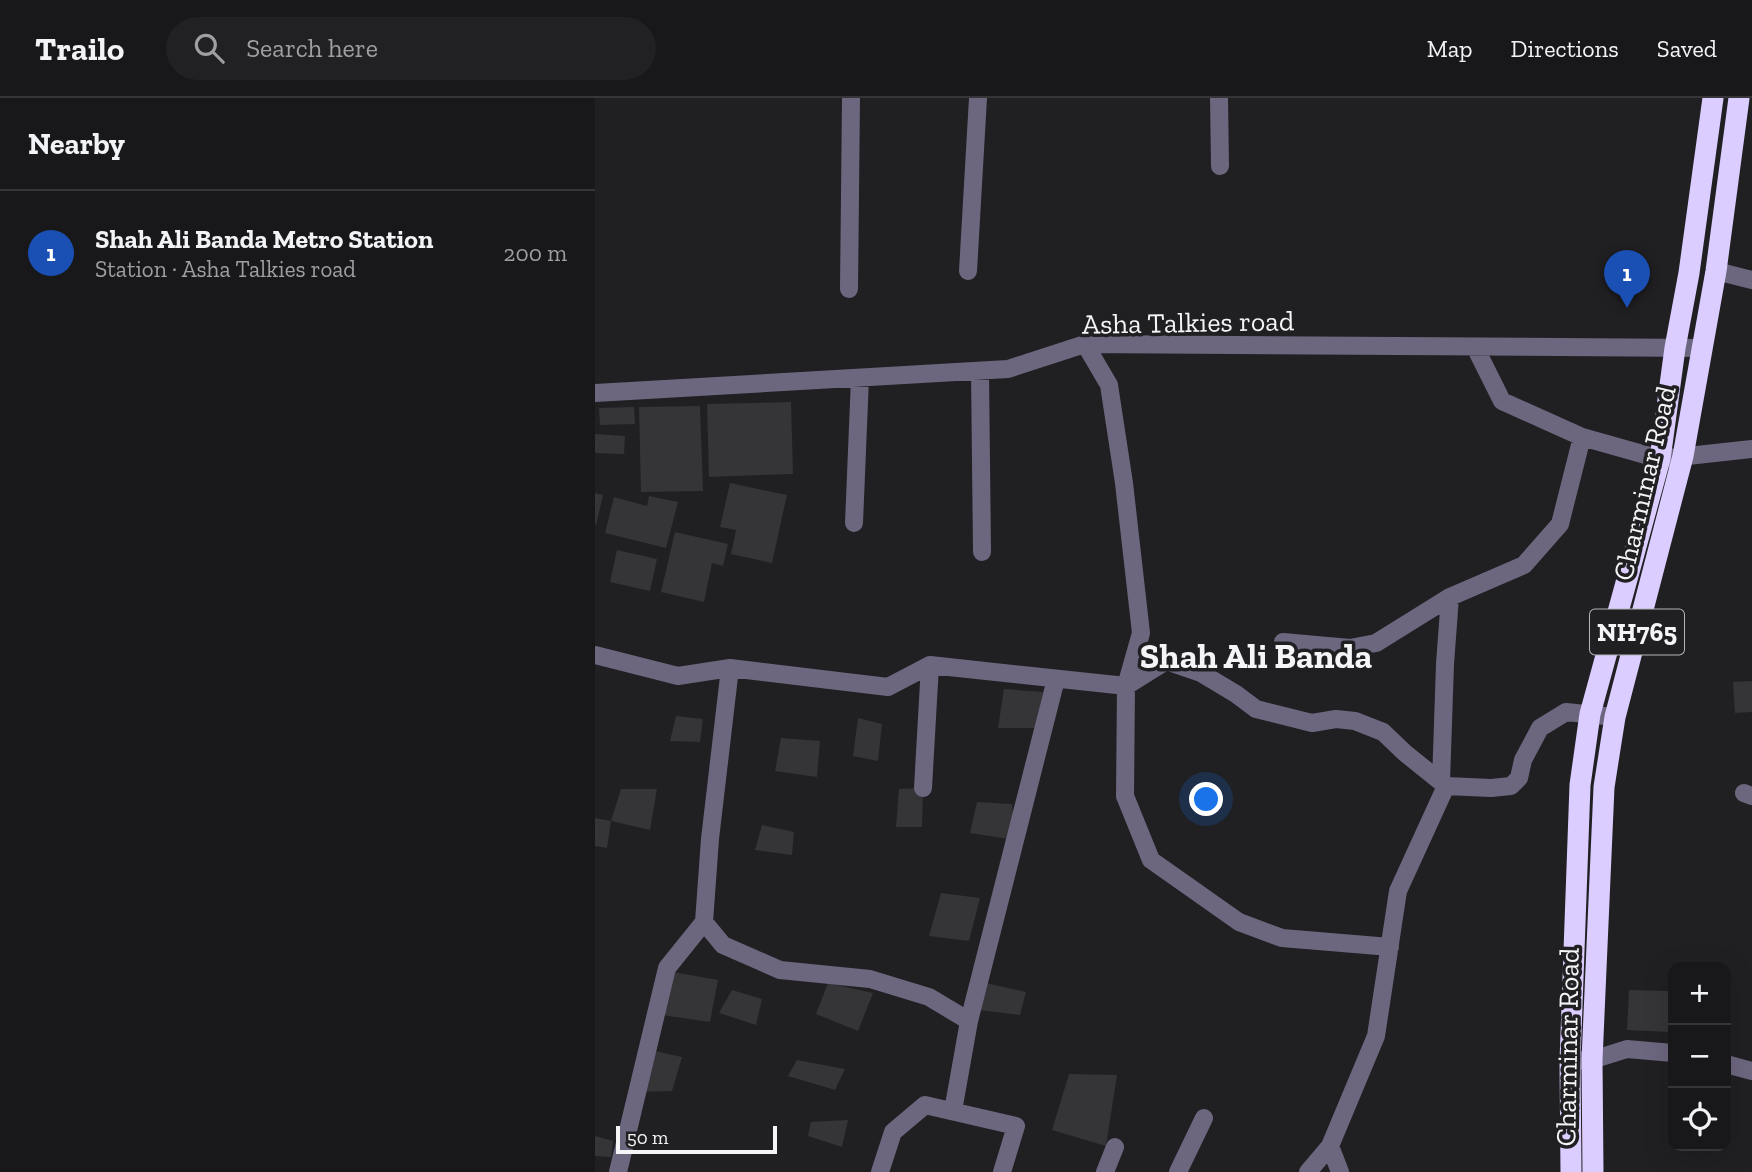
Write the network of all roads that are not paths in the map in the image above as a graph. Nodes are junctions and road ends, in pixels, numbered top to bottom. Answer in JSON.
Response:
{"nodes":[{"id":1,"x":851,"y":98,"type":"edge"},
{"id":2,"x":978,"y":98,"type":"edge"},
{"id":3,"x":1219,"y":98,"type":"edge"},
{"id":4,"x":1713,"y":98,"type":"edge"},
{"id":5,"x":1739,"y":98,"type":"edge"},
{"id":6,"x":1220,"y":166,"type":"dead end"},
{"id":7,"x":968,"y":271,"type":"dead end"},
{"id":8,"x":1716,"y":271,"type":"junction"},
{"id":9,"x":1752,"y":280,"type":"edge"},
{"id":10,"x":849,"y":289,"type":"dead end"},
{"id":11,"x":1085,"y":344,"type":"junction"},
{"id":12,"x":1475,"y":347,"type":"junction"},
{"id":13,"x":1675,"y":348,"type":"junction"},
{"id":14,"x":1702,"y":348,"type":"junction"},
{"id":15,"x":980,"y":371,"type":"junction"},
{"id":16,"x":860,"y":378,"type":"junction"},
{"id":17,"x":595,"y":393,"type":"edge"},
{"id":18,"x":1582,"y":437,"type":"junction"},
{"id":19,"x":1752,"y":449,"type":"edge"},
{"id":20,"x":1683,"y":456,"type":"junction"},
{"id":21,"x":1660,"y":458,"type":"junction"},
{"id":22,"x":854,"y":523,"type":"dead end"},
{"id":23,"x":982,"y":551,"type":"dead end"},
{"id":24,"x":1450,"y":597,"type":"junction"},
{"id":25,"x":1283,"y":642,"type":"dead end"},
{"id":26,"x":595,"y":655,"type":"edge"},
{"id":27,"x":930,"y":665,"type":"junction"},
{"id":28,"x":730,"y":668,"type":"junction"},
{"id":29,"x":1056,"y":679,"type":"junction"},
{"id":30,"x":1126,"y":686,"type":"junction"},
{"id":31,"x":1590,"y":714,"type":"junction"},
{"id":32,"x":1615,"y":716,"type":"junction"},
{"id":33,"x":1443,"y":784,"type":"junction"},
{"id":34,"x":923,"y":788,"type":"dead end"},
{"id":35,"x":704,"y":922,"type":"junction"},
{"id":36,"x":1390,"y":947,"type":"junction"},
{"id":37,"x":969,"y":1021,"type":"junction"},
{"id":38,"x":1668,"y":1053,"type":"edge"},
{"id":39,"x":1570,"y":1060,"type":"junction"},
{"id":40,"x":1592,"y":1060,"type":"junction"},
{"id":41,"x":1731,"y":1065,"type":"edge"},
{"id":42,"x":1752,"y":1070,"type":"edge"},
{"id":43,"x":953,"y":1111,"type":"junction"},
{"id":44,"x":1204,"y":1118,"type":"dead end"},
{"id":45,"x":1330,"y":1146,"type":"junction"},
{"id":46,"x":1115,"y":1147,"type":"dead end"},
{"id":47,"x":618,"y":1172,"type":"edge"},
{"id":48,"x":880,"y":1172,"type":"edge"},
{"id":49,"x":1002,"y":1172,"type":"edge"},
{"id":50,"x":1105,"y":1172,"type":"edge"},
{"id":51,"x":1178,"y":1172,"type":"edge"},
{"id":52,"x":1308,"y":1172,"type":"edge"},
{"id":53,"x":1340,"y":1172,"type":"edge"},
{"id":54,"x":1571,"y":1172,"type":"edge"},
{"id":55,"x":1593,"y":1172,"type":"edge"}],
"edges":[{"from":1,"to":10,"type":"street"},
{"from":2,"to":7,"type":"street"},
{"from":3,"to":6,"type":"street"},
{"from":4,"to":13,"type":"highway","name":"Charminar Road","number":"NH765"},
{"from":5,"to":8,"type":"highway","name":"Charminar Road","number":"NH765"},
{"from":8,"to":9,"type":"street"},
{"from":8,"to":14,"type":"highway","name":"Charminar Road","number":"NH765"},
{"from":11,"to":12,"type":"street","name":"Asha Talkies road"},
{"from":11,"to":15,"type":"street","name":"Asha Talkies road"},
{"from":11,"to":30,"type":"street"},
{"from":12,"to":13,"type":"street","name":"Asha Talkies road"},
{"from":12,"to":18,"type":"street"},
{"from":13,"to":14,"type":"street","name":"Asha Talkies road"},
{"from":13,"to":21,"type":"highway","name":"Charminar Road","number":"NH765"},
{"from":14,"to":20,"type":"highway","name":"Charminar Road","number":"NH765"},
{"from":15,"to":16,"type":"street","name":"Asha Talkies road"},
{"from":15,"to":23,"type":"street"},
{"from":16,"to":17,"type":"street","name":"Asha Talkies road"},
{"from":16,"to":22,"type":"street"},
{"from":18,"to":21,"type":"street"},
{"from":18,"to":24,"type":"street"},
{"from":19,"to":20,"type":"street"},
{"from":20,"to":21,"type":"street"},
{"from":20,"to":32,"type":"highway","name":"Charminar Road","number":"NH765"},
{"from":21,"to":31,"type":"highway","name":"Charminar Road","number":"NH765"},
{"from":24,"to":25,"type":"street"},
{"from":24,"to":33,"type":"street"},
{"from":26,"to":28,"type":"street"},
{"from":27,"to":28,"type":"street"},
{"from":27,"to":29,"type":"street"},
{"from":27,"to":34,"type":"street"},
{"from":28,"to":35,"type":"street"},
{"from":29,"to":30,"type":"street"},
{"from":29,"to":37,"type":"street"},
{"from":30,"to":33,"type":"street"},
{"from":30,"to":36,"type":"street"},
{"from":31,"to":32,"type":"street"},
{"from":31,"to":33,"type":"street"},
{"from":31,"to":39,"type":"highway","name":"Charminar Road","number":"NH765"},
{"from":32,"to":40,"type":"highway","name":"Charminar Road","number":"NH765"},
{"from":33,"to":36,"type":"street"},
{"from":35,"to":37,"type":"street"},
{"from":35,"to":47,"type":"street"},
{"from":36,"to":45,"type":"street"},
{"from":37,"to":43,"type":"street"},
{"from":38,"to":40,"type":"street"},
{"from":39,"to":40,"type":"street"},
{"from":39,"to":54,"type":"highway","name":"Charminar Road","number":"NH765"},
{"from":40,"to":55,"type":"highway","name":"Charminar Road","number":"NH765"},
{"from":41,"to":42,"type":"street"},
{"from":43,"to":48,"type":"street"},
{"from":43,"to":49,"type":"street"},
{"from":44,"to":51,"type":"street"},
{"from":45,"to":52,"type":"street"},
{"from":45,"to":53,"type":"street"},
{"from":46,"to":50,"type":"street"}]}
